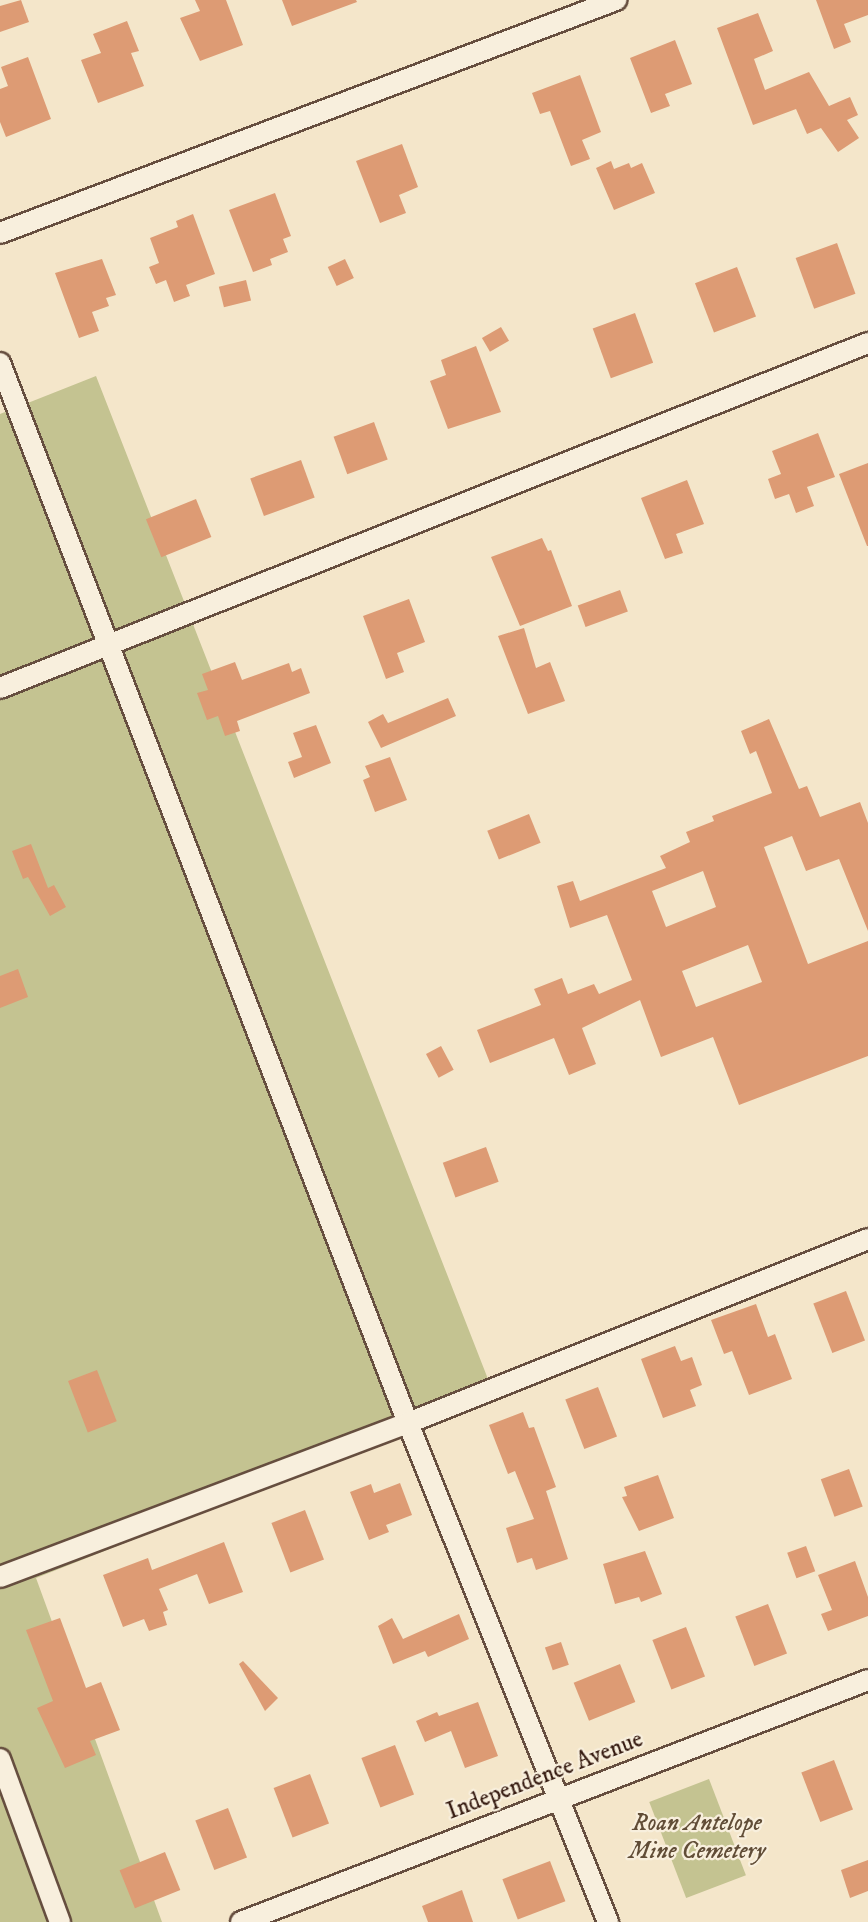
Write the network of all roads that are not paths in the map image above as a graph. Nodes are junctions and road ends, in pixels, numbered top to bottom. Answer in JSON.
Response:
{"nodes":[{"id":1,"x":616,"y":0,"type":"edge"},
{"id":2,"x":0,"y":234,"type":"edge"},
{"id":3,"x":868,"y":343,"type":"edge"},
{"id":4,"x":0,"y":363,"type":"edge"},
{"id":5,"x":109,"y":645,"type":"junction"},
{"id":6,"x":0,"y":688,"type":"edge"},
{"id":7,"x":868,"y":1239,"type":"edge"},
{"id":8,"x":408,"y":1423,"type":"junction"},
{"id":9,"x":0,"y":1577,"type":"edge"},
{"id":10,"x":868,"y":1680,"type":"edge"},
{"id":11,"x":0,"y":1759,"type":"edge"},
{"id":12,"x":559,"y":1797,"type":"junction"},
{"id":13,"x":60,"y":1922,"type":"edge"},
{"id":14,"x":241,"y":1922,"type":"edge"},
{"id":15,"x":608,"y":1922,"type":"edge"}],
"edges":[{"from":1,"to":2,"type":"street"},
{"from":3,"to":5,"type":"street"},
{"from":4,"to":5,"type":"street"},
{"from":5,"to":6,"type":"street"},
{"from":5,"to":8,"type":"street"},
{"from":7,"to":8,"type":"street"},
{"from":8,"to":9,"type":"street"},
{"from":8,"to":12,"type":"street"},
{"from":10,"to":12,"type":"street","name":"Independence Avenue"},
{"from":11,"to":13,"type":"street"},
{"from":12,"to":14,"type":"street","name":"Independence Avenue"},
{"from":12,"to":15,"type":"street"}]}
